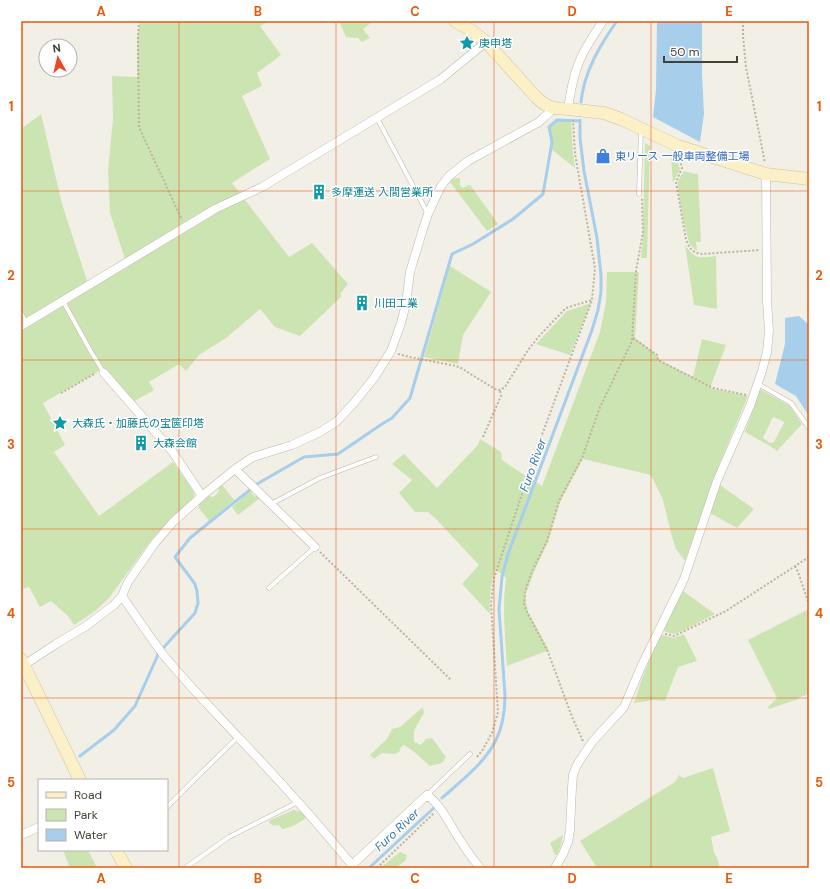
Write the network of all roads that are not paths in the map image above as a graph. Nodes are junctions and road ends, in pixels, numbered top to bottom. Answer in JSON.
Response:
{"nodes":[{"id":1,"x":455,"y":21,"type":"edge"},
{"id":2,"x":603,"y":21,"type":"edge"},
{"id":3,"x":486,"y":42,"type":"junction"},
{"id":4,"x":554,"y":108,"type":"junction"},
{"id":5,"x":568,"y":109,"type":"junction"},
{"id":6,"x":376,"y":118,"type":"junction"},
{"id":7,"x":641,"y":128,"type":"junction"},
{"id":8,"x":766,"y":174,"type":"junction"},
{"id":9,"x":809,"y":179,"type":"edge"},
{"id":10,"x":639,"y":194,"type":"road end"},
{"id":11,"x":428,"y":214,"type":"junction"},
{"id":12,"x":63,"y":301,"type":"junction"},
{"id":13,"x":21,"y":313,"type":"edge"},
{"id":14,"x":24,"y":324,"type":"edge"},
{"id":15,"x":103,"y":371,"type":"joint"},
{"id":16,"x":758,"y":384,"type":"junction"},
{"id":17,"x":809,"y":428,"type":"edge"},
{"id":18,"x":376,"y":457,"type":"dead end"},
{"id":19,"x":235,"y":469,"type":"junction"},
{"id":20,"x":202,"y":496,"type":"junction"},
{"id":21,"x":271,"y":504,"type":"junction"},
{"id":22,"x":315,"y":547,"type":"joint"},
{"id":23,"x":269,"y":588,"type":"dead end"},
{"id":24,"x":122,"y":596,"type":"junction"},
{"id":25,"x":22,"y":664,"type":"edge"},
{"id":26,"x":238,"y":737,"type":"junction"},
{"id":27,"x":470,"y":754,"type":"dead end"},
{"id":28,"x":80,"y":779,"type":"edge"},
{"id":29,"x":427,"y":795,"type":"junction"},
{"id":30,"x":298,"y":802,"type":"junction"},
{"id":31,"x":168,"y":806,"type":"edge"},
{"id":32,"x":38,"y":828,"type":"edge"},
{"id":33,"x":21,"y":836,"type":"edge"},
{"id":34,"x":117,"y":851,"type":"edge"},
{"id":35,"x":126,"y":868,"type":"edge"},
{"id":36,"x":185,"y":868,"type":"edge"},
{"id":37,"x":480,"y":868,"type":"edge"},
{"id":38,"x":555,"y":868,"type":"edge"}],
"edges":[{"from":1,"to":3,"type":"street"},
{"from":2,"to":5,"type":"street"},
{"from":3,"to":4,"type":"street"},
{"from":3,"to":6,"type":"street"},
{"from":4,"to":5,"type":"street"},
{"from":4,"to":11,"type":"street"},
{"from":5,"to":7,"type":"street"},
{"from":6,"to":11,"type":"lane"},
{"from":6,"to":12,"type":"street"},
{"from":7,"to":8,"type":"street"},
{"from":7,"to":10,"type":"lane"},
{"from":8,"to":9,"type":"street"},
{"from":8,"to":16,"type":"street"},
{"from":11,"to":19,"type":"street"},
{"from":12,"to":14,"type":"street"},
{"from":12,"to":15,"type":"lane"},
{"from":13,"to":14,"type":"lane"},
{"from":15,"to":20,"type":"street"},
{"from":16,"to":17,"type":"lane"},
{"from":16,"to":38,"type":"street"},
{"from":18,"to":21,"type":"lane"},
{"from":19,"to":20,"type":"street"},
{"from":19,"to":21,"type":"street"},
{"from":20,"to":24,"type":"street"},
{"from":21,"to":22,"type":"street"},
{"from":22,"to":23,"type":"lane"},
{"from":24,"to":25,"type":"street"},
{"from":24,"to":26,"type":"street"},
{"from":25,"to":28,"type":"street"},
{"from":26,"to":30,"type":"street"},
{"from":26,"to":31,"type":"lane"},
{"from":27,"to":29,"type":"lane"},
{"from":29,"to":30,"type":"street"},
{"from":29,"to":37,"type":"street"},
{"from":30,"to":36,"type":"lane"},
{"from":32,"to":33,"type":"street"},
{"from":34,"to":35,"type":"street"}]}
